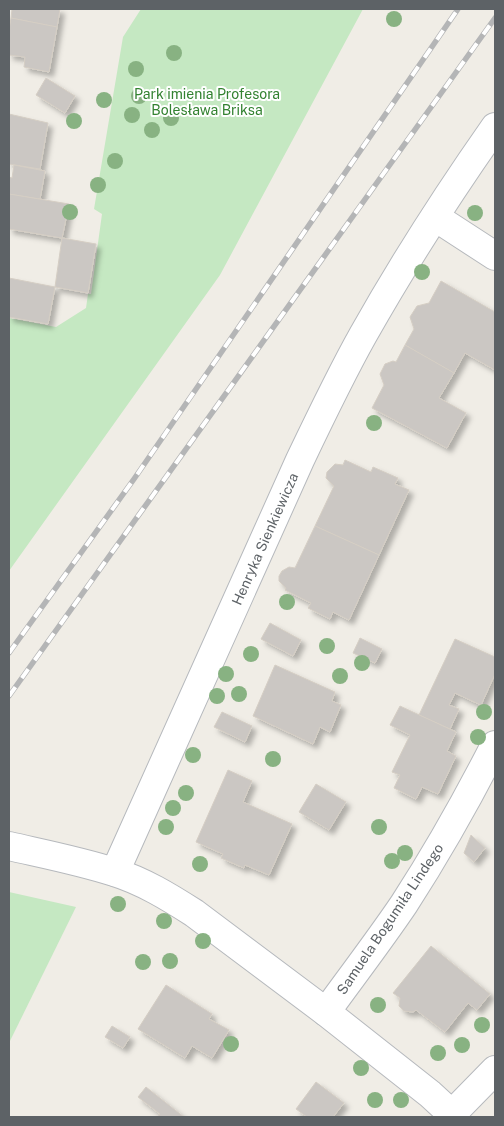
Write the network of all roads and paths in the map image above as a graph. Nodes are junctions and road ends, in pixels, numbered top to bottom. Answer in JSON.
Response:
{"nodes":[{"id":1,"x":495,"y":127,"type":"edge"},
{"id":2,"x":435,"y":217,"type":"junction"},
{"id":3,"x":495,"y":256,"type":"edge"},
{"id":4,"x":495,"y":745,"type":"edge"},
{"id":5,"x":9,"y":846,"type":"edge"},
{"id":6,"x":115,"y":872,"type":"junction"},
{"id":7,"x":326,"y":1012,"type":"junction"},
{"id":8,"x":495,"y":1070,"type":"edge"},
{"id":9,"x":452,"y":1116,"type":"edge"}],
"edges":[{"from":1,"to":2,"type":"street","name":"Henryka Sienkiewicza"},
{"from":2,"to":3,"type":"street"},
{"from":2,"to":6,"type":"street","name":"Henryka Sienkiewicza"},
{"from":4,"to":7,"type":"street","name":"Samuela Bogumiła Lindego"},
{"from":5,"to":6,"type":"street"},
{"from":6,"to":7,"type":"street"},
{"from":7,"to":9,"type":"street"},
{"from":8,"to":9,"type":"street"}]}
